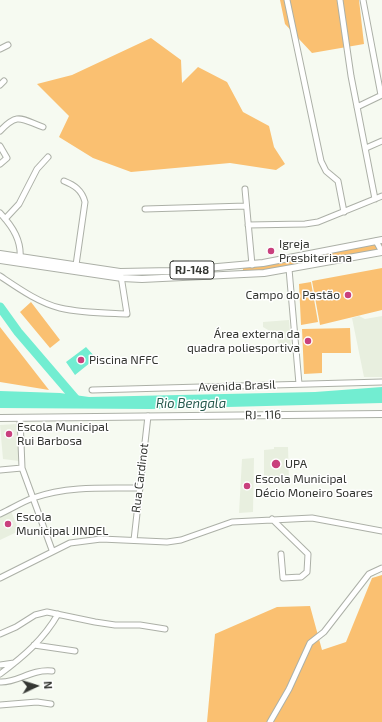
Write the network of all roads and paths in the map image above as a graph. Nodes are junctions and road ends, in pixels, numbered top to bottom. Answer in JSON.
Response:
{"nodes":[{"id":1,"x":287,"y":0,"type":"edge"},
{"id":2,"x":340,"y":0,"type":"edge"},
{"id":3,"x":363,"y":0,"type":"edge"},
{"id":4,"x":8,"y":45,"type":"dead end"},
{"id":5,"x":0,"y":49,"type":"edge"},
{"id":6,"x":381,"y":95,"type":"edge"},
{"id":7,"x":358,"y":106,"type":"junction"},
{"id":8,"x":44,"y":127,"type":"dead end"},
{"id":9,"x":0,"y":131,"type":"edge"},
{"id":10,"x":382,"y":141,"type":"edge"},
{"id":11,"x":0,"y":146,"type":"edge"},
{"id":12,"x":366,"y":148,"type":"junction"},
{"id":13,"x":48,"y":157,"type":"dead end"},
{"id":14,"x":0,"y":164,"type":"edge"},
{"id":15,"x":64,"y":181,"type":"dead end"},
{"id":16,"x":245,"y":189,"type":"dead end"},
{"id":17,"x":382,"y":196,"type":"edge"},
{"id":18,"x":375,"y":199,"type":"junction"},
{"id":19,"x":246,"y":206,"type":"junction"},
{"id":20,"x":145,"y":209,"type":"dead end"},
{"id":21,"x":344,"y":212,"type":"junction"},
{"id":22,"x":0,"y":214,"type":"edge"},
{"id":23,"x":6,"y":219,"type":"junction"},
{"id":24,"x":248,"y":225,"type":"junction"},
{"id":25,"x":379,"y":240,"type":"edge"},
{"id":26,"x":382,"y":252,"type":"edge"},
{"id":27,"x":0,"y":254,"type":"edge"},
{"id":28,"x":0,"y":260,"type":"edge"},
{"id":29,"x":20,"y":260,"type":"junction"},
{"id":30,"x":76,"y":265,"type":"junction"},
{"id":31,"x":252,"y":265,"type":"junction"},
{"id":32,"x":238,"y":267,"type":"junction"},
{"id":33,"x":289,"y":269,"type":"junction"},
{"id":34,"x":121,"y":275,"type":"junction"},
{"id":35,"x":238,"y":275,"type":"junction"},
{"id":36,"x":0,"y":276,"type":"edge"},
{"id":37,"x":382,"y":382,"type":"edge"},
{"id":38,"x":299,"y":384,"type":"junction"},
{"id":39,"x":92,"y":390,"type":"dead end"},
{"id":40,"x":382,"y":414,"type":"edge"},
{"id":41,"x":148,"y":416,"type":"junction"},
{"id":42,"x":0,"y":418,"type":"edge"},
{"id":43,"x":20,"y":418,"type":"junction"},
{"id":44,"x":22,"y":468,"type":"junction"},
{"id":45,"x":0,"y":470,"type":"edge"},
{"id":46,"x":139,"y":488,"type":"junction"},
{"id":47,"x":32,"y":498,"type":"junction"},
{"id":48,"x":0,"y":514,"type":"edge"},
{"id":49,"x":272,"y":519,"type":"junction"},
{"id":50,"x":382,"y":531,"type":"edge"},
{"id":51,"x":134,"y":540,"type":"junction"},
{"id":52,"x":52,"y":550,"type":"junction"},
{"id":53,"x":281,"y":554,"type":"dead end"},
{"id":54,"x":382,"y":568,"type":"edge"},
{"id":55,"x":0,"y":578,"type":"edge"},
{"id":56,"x":58,"y":614,"type":"junction"},
{"id":57,"x":165,"y":629,"type":"dead end"},
{"id":58,"x":0,"y":634,"type":"edge"},
{"id":59,"x":34,"y":645,"type":"junction"},
{"id":60,"x":75,"y":651,"type":"dead end"},
{"id":61,"x":17,"y":662,"type":"junction"},
{"id":62,"x":0,"y":665,"type":"edge"},
{"id":63,"x":52,"y":672,"type":"dead end"},
{"id":64,"x":0,"y":674,"type":"edge"},
{"id":65,"x":0,"y":682,"type":"edge"},
{"id":66,"x":51,"y":704,"type":"dead end"},
{"id":67,"x":0,"y":706,"type":"edge"},
{"id":68,"x":270,"y":722,"type":"edge"}],
"edges":[{"from":1,"to":21,"type":"street"},
{"from":2,"to":7,"type":"street"},
{"from":3,"to":6,"type":"street"},
{"from":4,"to":5,"type":"street"},
{"from":6,"to":7,"type":"street"},
{"from":7,"to":12,"type":"street"},
{"from":8,"to":9,"type":"street"},
{"from":10,"to":12,"type":"street"},
{"from":11,"to":14,"type":"street"},
{"from":12,"to":18,"type":"street"},
{"from":13,"to":23,"type":"street"},
{"from":15,"to":30,"type":"street"},
{"from":16,"to":19,"type":"street"},
{"from":17,"to":18,"type":"street"},
{"from":18,"to":21,"type":"street"},
{"from":19,"to":20,"type":"street"},
{"from":19,"to":24,"type":"street"},
{"from":21,"to":24,"type":"street"},
{"from":22,"to":23,"type":"street"},
{"from":23,"to":29,"type":"street"},
{"from":24,"to":31,"type":"street"},
{"from":25,"to":26,"type":"street"},
{"from":25,"to":31,"type":"main road","number":"RJ-148"},
{"from":26,"to":33,"type":"main road"},
{"from":27,"to":29,"type":"main road","number":"RJ-148"},
{"from":28,"to":29,"type":"main road"},
{"from":29,"to":30,"type":"main road","number":"RJ-148"},
{"from":29,"to":34,"type":"main road"},
{"from":30,"to":34,"type":"main road","number":"RJ-148"},
{"from":31,"to":32,"type":"main road","number":"RJ-148"},
{"from":32,"to":34,"type":"main road","number":"RJ-148"},
{"from":32,"to":35,"type":"main road"},
{"from":33,"to":35,"type":"main road"},
{"from":33,"to":38,"type":"street"},
{"from":34,"to":35,"type":"main road"},
{"from":34,"to":36,"type":"street"},
{"from":37,"to":38,"type":"street","name":"Avenida Brasil"},
{"from":38,"to":39,"type":"street","name":"Avenida Brasil"},
{"from":40,"to":41,"type":"main road","name":"RJ- 116"},
{"from":41,"to":43,"type":"main road","name":"RJ- 116"},
{"from":41,"to":46,"type":"street","name":"Rua Cardinot"},
{"from":42,"to":43,"type":"main road","name":"RJ- 116"},
{"from":43,"to":44,"type":"street"},
{"from":44,"to":45,"type":"street"},
{"from":44,"to":47,"type":"street"},
{"from":46,"to":47,"type":"street"},
{"from":46,"to":51,"type":"street","name":"Rua Cardinot"},
{"from":47,"to":48,"type":"street"},
{"from":47,"to":52,"type":"street"},
{"from":49,"to":50,"type":"street"},
{"from":49,"to":51,"type":"street"},
{"from":49,"to":53,"type":"street"},
{"from":51,"to":52,"type":"street"},
{"from":52,"to":55,"type":"street"},
{"from":54,"to":68,"type":"street"},
{"from":56,"to":57,"type":"street"},
{"from":56,"to":58,"type":"street"},
{"from":56,"to":59,"type":"street"},
{"from":59,"to":60,"type":"street"},
{"from":59,"to":61,"type":"street"},
{"from":61,"to":62,"type":"street"},
{"from":61,"to":64,"type":"street"},
{"from":63,"to":65,"type":"street"},
{"from":66,"to":67,"type":"street"}]}
